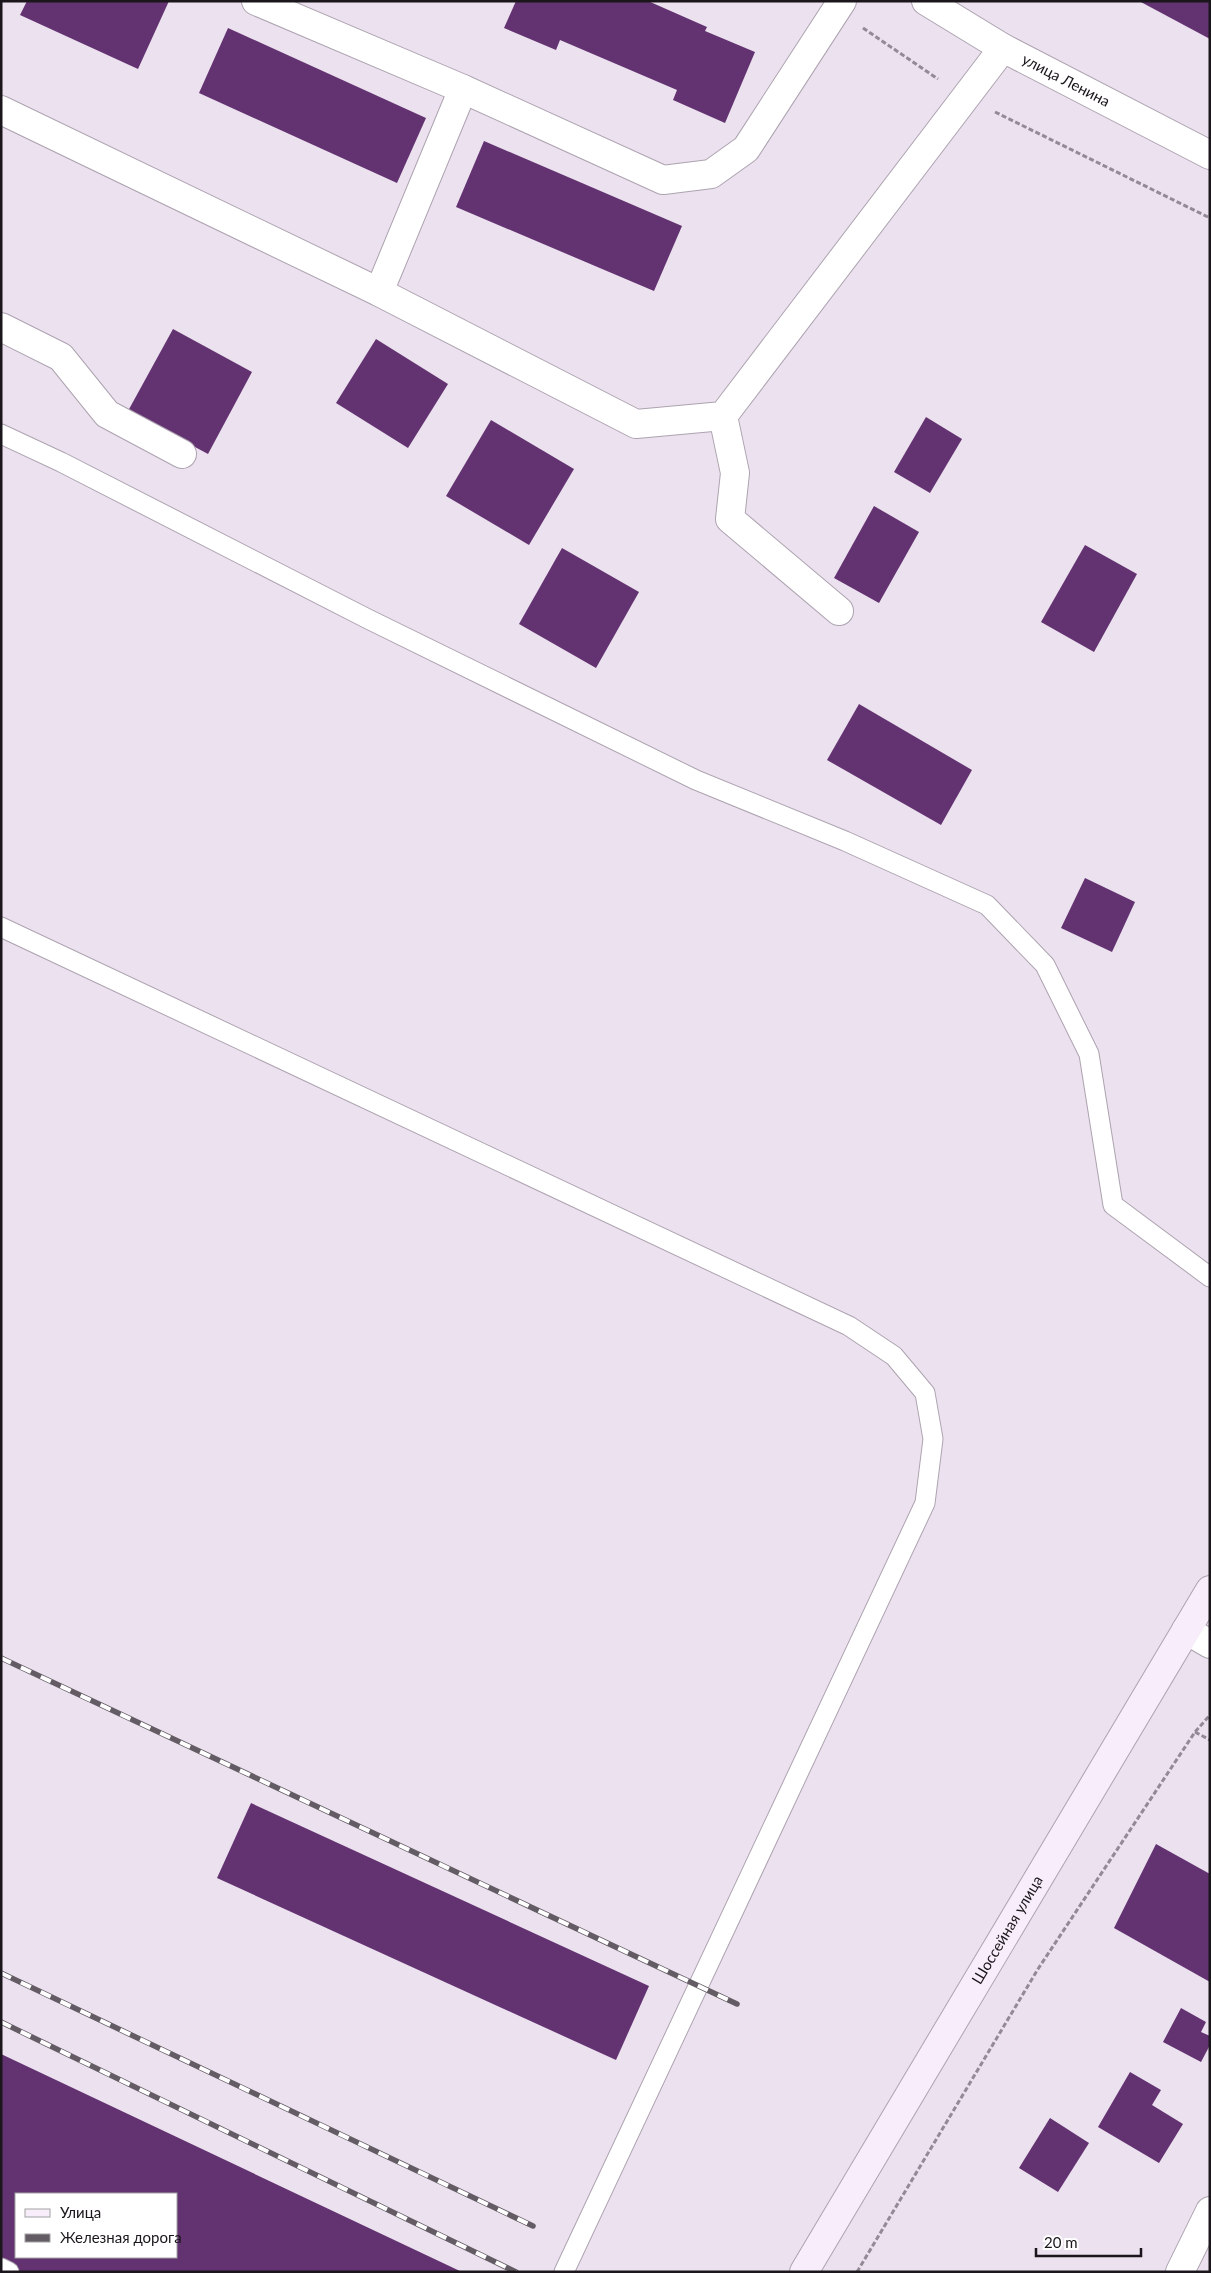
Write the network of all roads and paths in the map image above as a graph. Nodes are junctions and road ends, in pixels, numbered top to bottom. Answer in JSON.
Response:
{"nodes":[{"id":1,"x":256,"y":1,"type":"edge"},
{"id":2,"x":926,"y":1,"type":"edge"},
{"id":3,"x":839,"y":6,"type":"edge"},
{"id":4,"x":1003,"y":48,"type":"junction"},
{"id":5,"x":463,"y":89,"type":"junction"},
{"id":6,"x":965,"y":97,"type":"junction"},
{"id":7,"x":1,"y":110,"type":"edge"},
{"id":8,"x":1210,"y":155,"type":"edge"},
{"id":9,"x":1210,"y":218,"type":"edge"},
{"id":10,"x":379,"y":292,"type":"junction"},
{"id":11,"x":1,"y":327,"type":"edge"},
{"id":12,"x":723,"y":416,"type":"junction"},
{"id":13,"x":1,"y":434,"type":"edge"},
{"id":14,"x":182,"y":454,"type":"dead end"},
{"id":15,"x":840,"y":611,"type":"dead end"},
{"id":16,"x":1,"y":927,"type":"edge"},
{"id":17,"x":1210,"y":1277,"type":"edge"},
{"id":18,"x":1210,"y":1590,"type":"edge"},
{"id":19,"x":1186,"y":1630,"type":"junction"},
{"id":20,"x":1210,"y":1644,"type":"edge"},
{"id":21,"x":1210,"y":1715,"type":"edge"},
{"id":22,"x":1195,"y":1732,"type":"junction"},
{"id":23,"x":1210,"y":1740,"type":"edge"},
{"id":24,"x":1210,"y":2211,"type":"edge"},
{"id":25,"x":1,"y":2268,"type":"edge"},
{"id":26,"x":8,"y":2272,"type":"edge"},
{"id":27,"x":564,"y":2272,"type":"edge"},
{"id":28,"x":804,"y":2272,"type":"edge"},
{"id":29,"x":857,"y":2272,"type":"edge"},
{"id":30,"x":1180,"y":2272,"type":"edge"}],
"edges":[{"from":1,"to":5,"type":"street"},
{"from":2,"to":4,"type":"street","name":"улица Ленина"},
{"from":3,"to":5,"type":"street"},
{"from":3,"to":6,"type":"path"},
{"from":4,"to":6,"type":"street"},
{"from":4,"to":8,"type":"street","name":"улица Ленина"},
{"from":5,"to":10,"type":"street"},
{"from":6,"to":9,"type":"path"},
{"from":6,"to":12,"type":"street"},
{"from":7,"to":10,"type":"street"},
{"from":10,"to":12,"type":"street"},
{"from":11,"to":14,"type":"street"},
{"from":12,"to":15,"type":"street"},
{"from":13,"to":17,"type":"lane"},
{"from":16,"to":27,"type":"lane"},
{"from":18,"to":19,"type":"main road","name":"Шоссейная улица"},
{"from":19,"to":20,"type":"street"},
{"from":19,"to":28,"type":"main road","name":"Шоссейная улица"},
{"from":21,"to":22,"type":"path"},
{"from":22,"to":23,"type":"path"},
{"from":22,"to":29,"type":"path"},
{"from":24,"to":30,"type":"street"},
{"from":25,"to":26,"type":"lane"}]}
